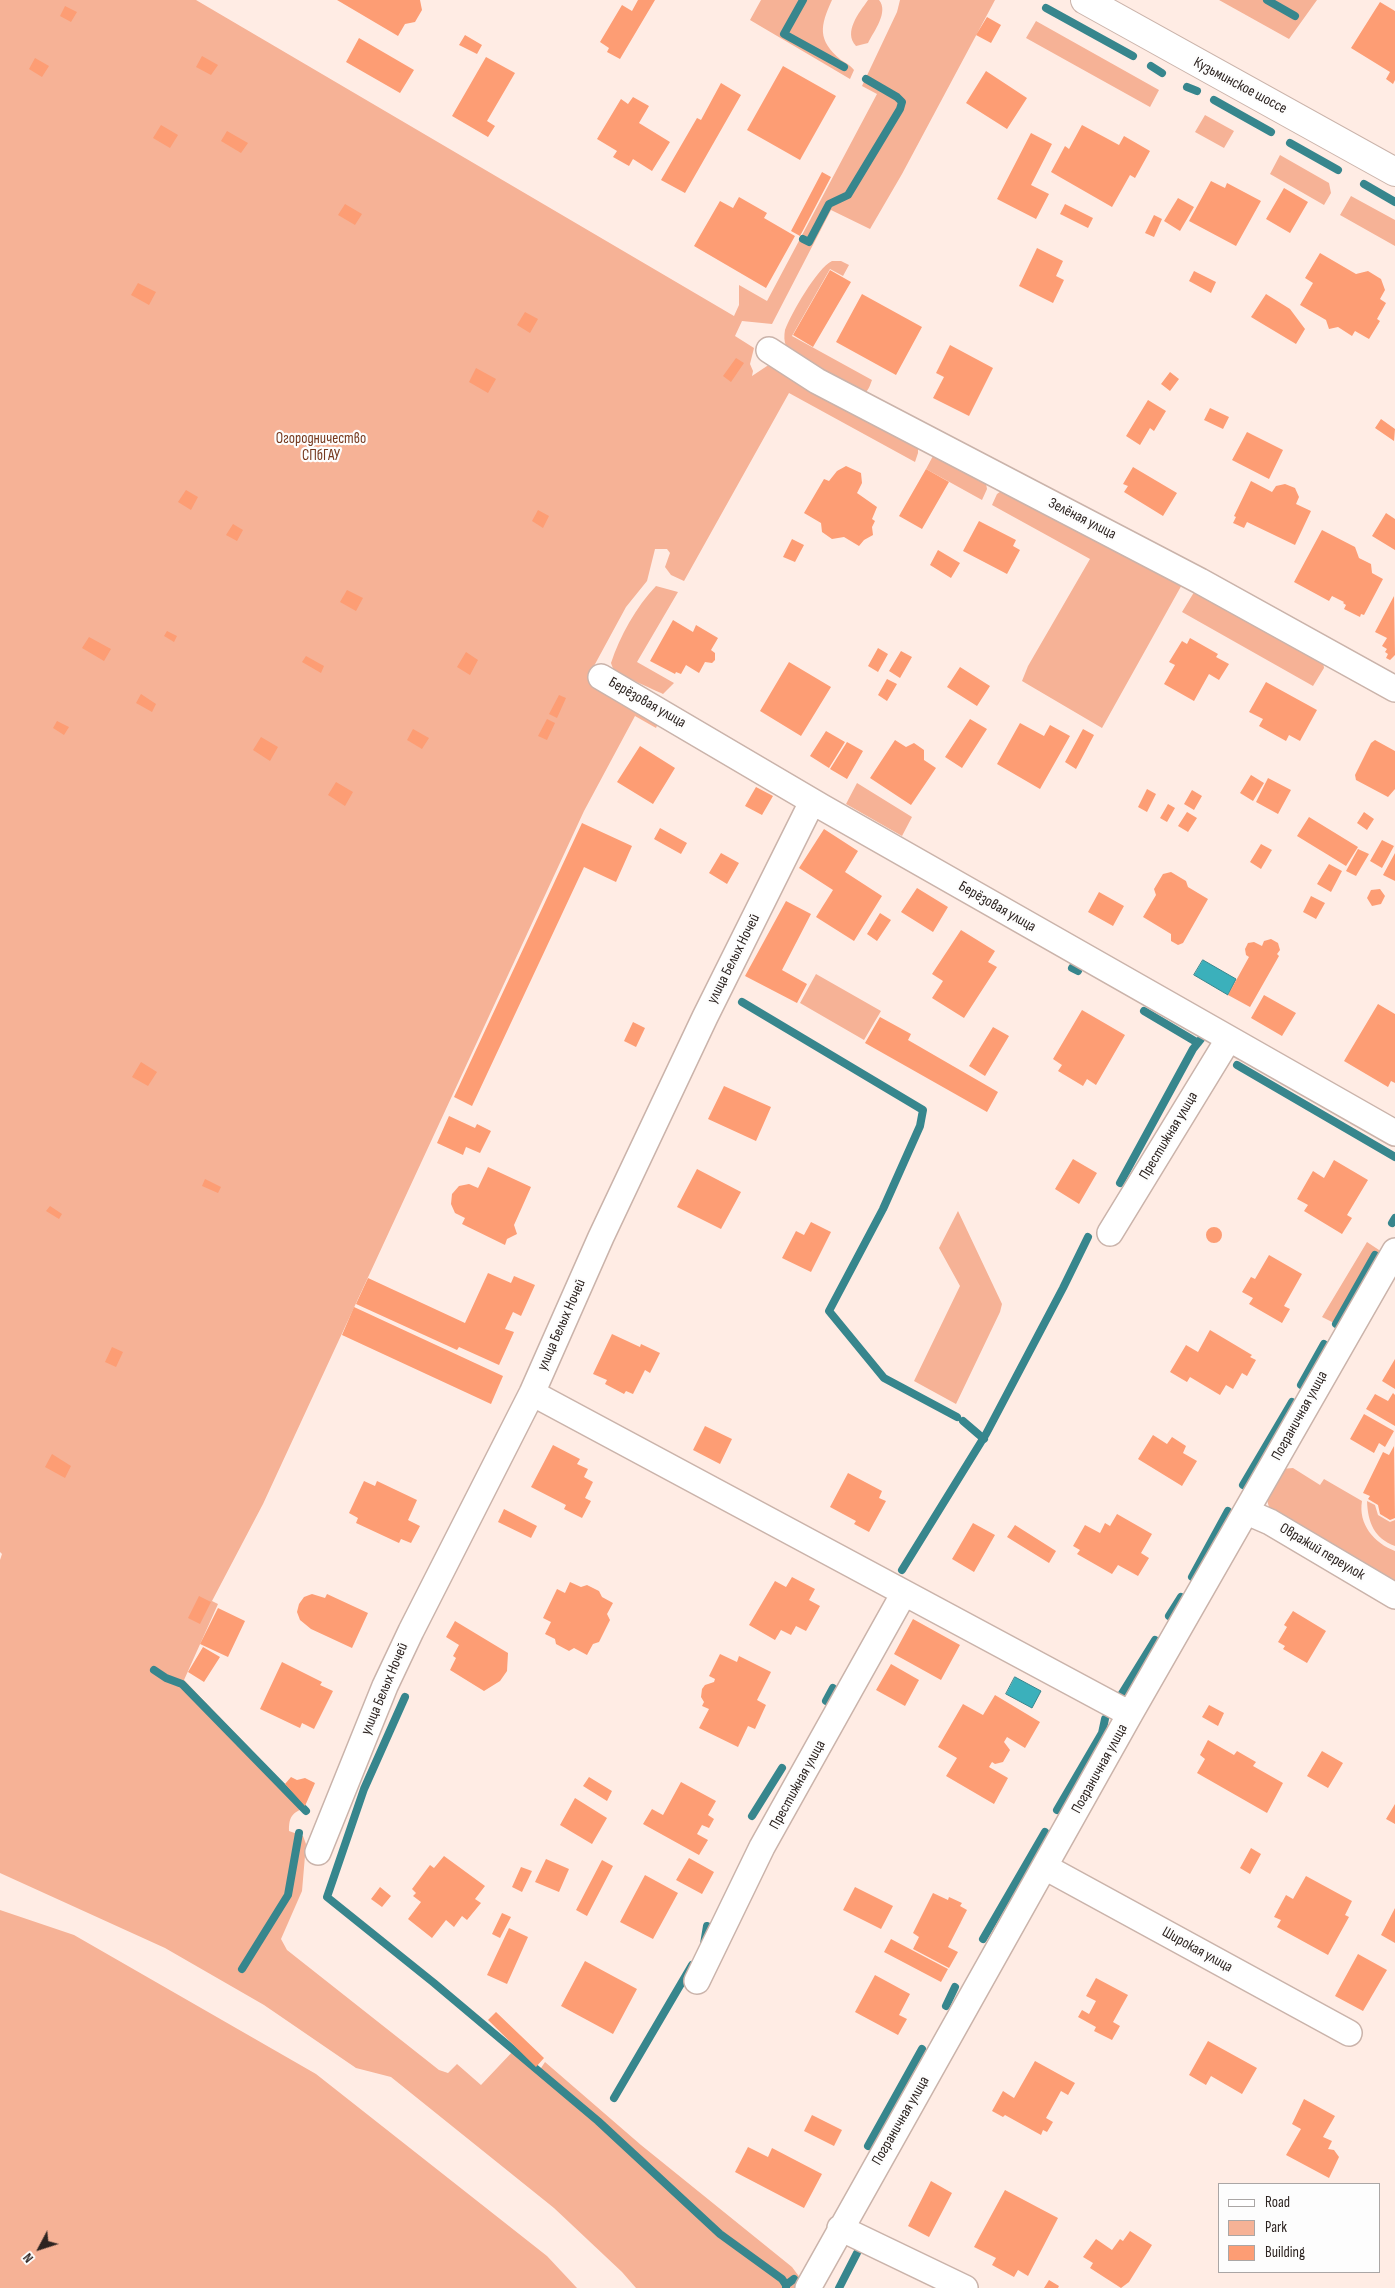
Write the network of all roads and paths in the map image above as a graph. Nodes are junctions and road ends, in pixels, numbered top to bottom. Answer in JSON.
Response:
{"nodes":[{"id":1,"x":1084,"y":0,"type":"edge"},
{"id":2,"x":1395,"y":172,"type":"edge"},
{"id":3,"x":769,"y":350,"type":"dead end"},
{"id":4,"x":601,"y":677,"type":"dead end"},
{"id":5,"x":1395,"y":689,"type":"edge"},
{"id":6,"x":812,"y":802,"type":"junction"},
{"id":7,"x":1228,"y":1040,"type":"junction"},
{"id":8,"x":1395,"y":1134,"type":"edge"},
{"id":9,"x":1110,"y":1233,"type":"dead end"},
{"id":10,"x":1395,"y":1251,"type":"edge"},
{"id":11,"x":532,"y":1393,"type":"junction"},
{"id":12,"x":1247,"y":1512,"type":"junction"},
{"id":13,"x":904,"y":1593,"type":"junction"},
{"id":14,"x":1395,"y":1596,"type":"edge"},
{"id":15,"x":1130,"y":1714,"type":"junction"},
{"id":16,"x":318,"y":1852,"type":"dead end"},
{"id":17,"x":1046,"y":1867,"type":"junction"},
{"id":18,"x":696,"y":1981,"type":"dead end"},
{"id":19,"x":1348,"y":2033,"type":"dead end"},
{"id":20,"x":840,"y":2228,"type":"junction"},
{"id":21,"x":808,"y":2288,"type":"edge"},
{"id":22,"x":965,"y":2288,"type":"edge"}],
"edges":[{"from":1,"to":2,"type":"main road","name":"Кузьминское шоссе"},
{"from":3,"to":5,"type":"street","name":"Зелёная улица"},
{"from":4,"to":6,"type":"street","name":"Берёзовая улица"},
{"from":6,"to":7,"type":"street","name":"Берёзовая улица"},
{"from":6,"to":11,"type":"street","name":"улица Белых Ночей"},
{"from":7,"to":8,"type":"street","name":"Берёзовая улица"},
{"from":7,"to":9,"type":"street","name":"Престижная улица"},
{"from":10,"to":12,"type":"street","name":"Пограничная улица"},
{"from":11,"to":13,"type":"street"},
{"from":11,"to":16,"type":"street","name":"улица Белых Ночей"},
{"from":12,"to":14,"type":"street","name":"Овражий переулок"},
{"from":12,"to":15,"type":"street","name":"Пограничная улица"},
{"from":13,"to":15,"type":"street"},
{"from":13,"to":18,"type":"street","name":"Престижная улица"},
{"from":15,"to":17,"type":"street","name":"Пограничная улица"},
{"from":17,"to":19,"type":"street","name":"Широкая улица"},
{"from":17,"to":20,"type":"street","name":"Пограничная улица"},
{"from":20,"to":21,"type":"street","name":"Пограничная улица"},
{"from":20,"to":22,"type":"street"}]}
